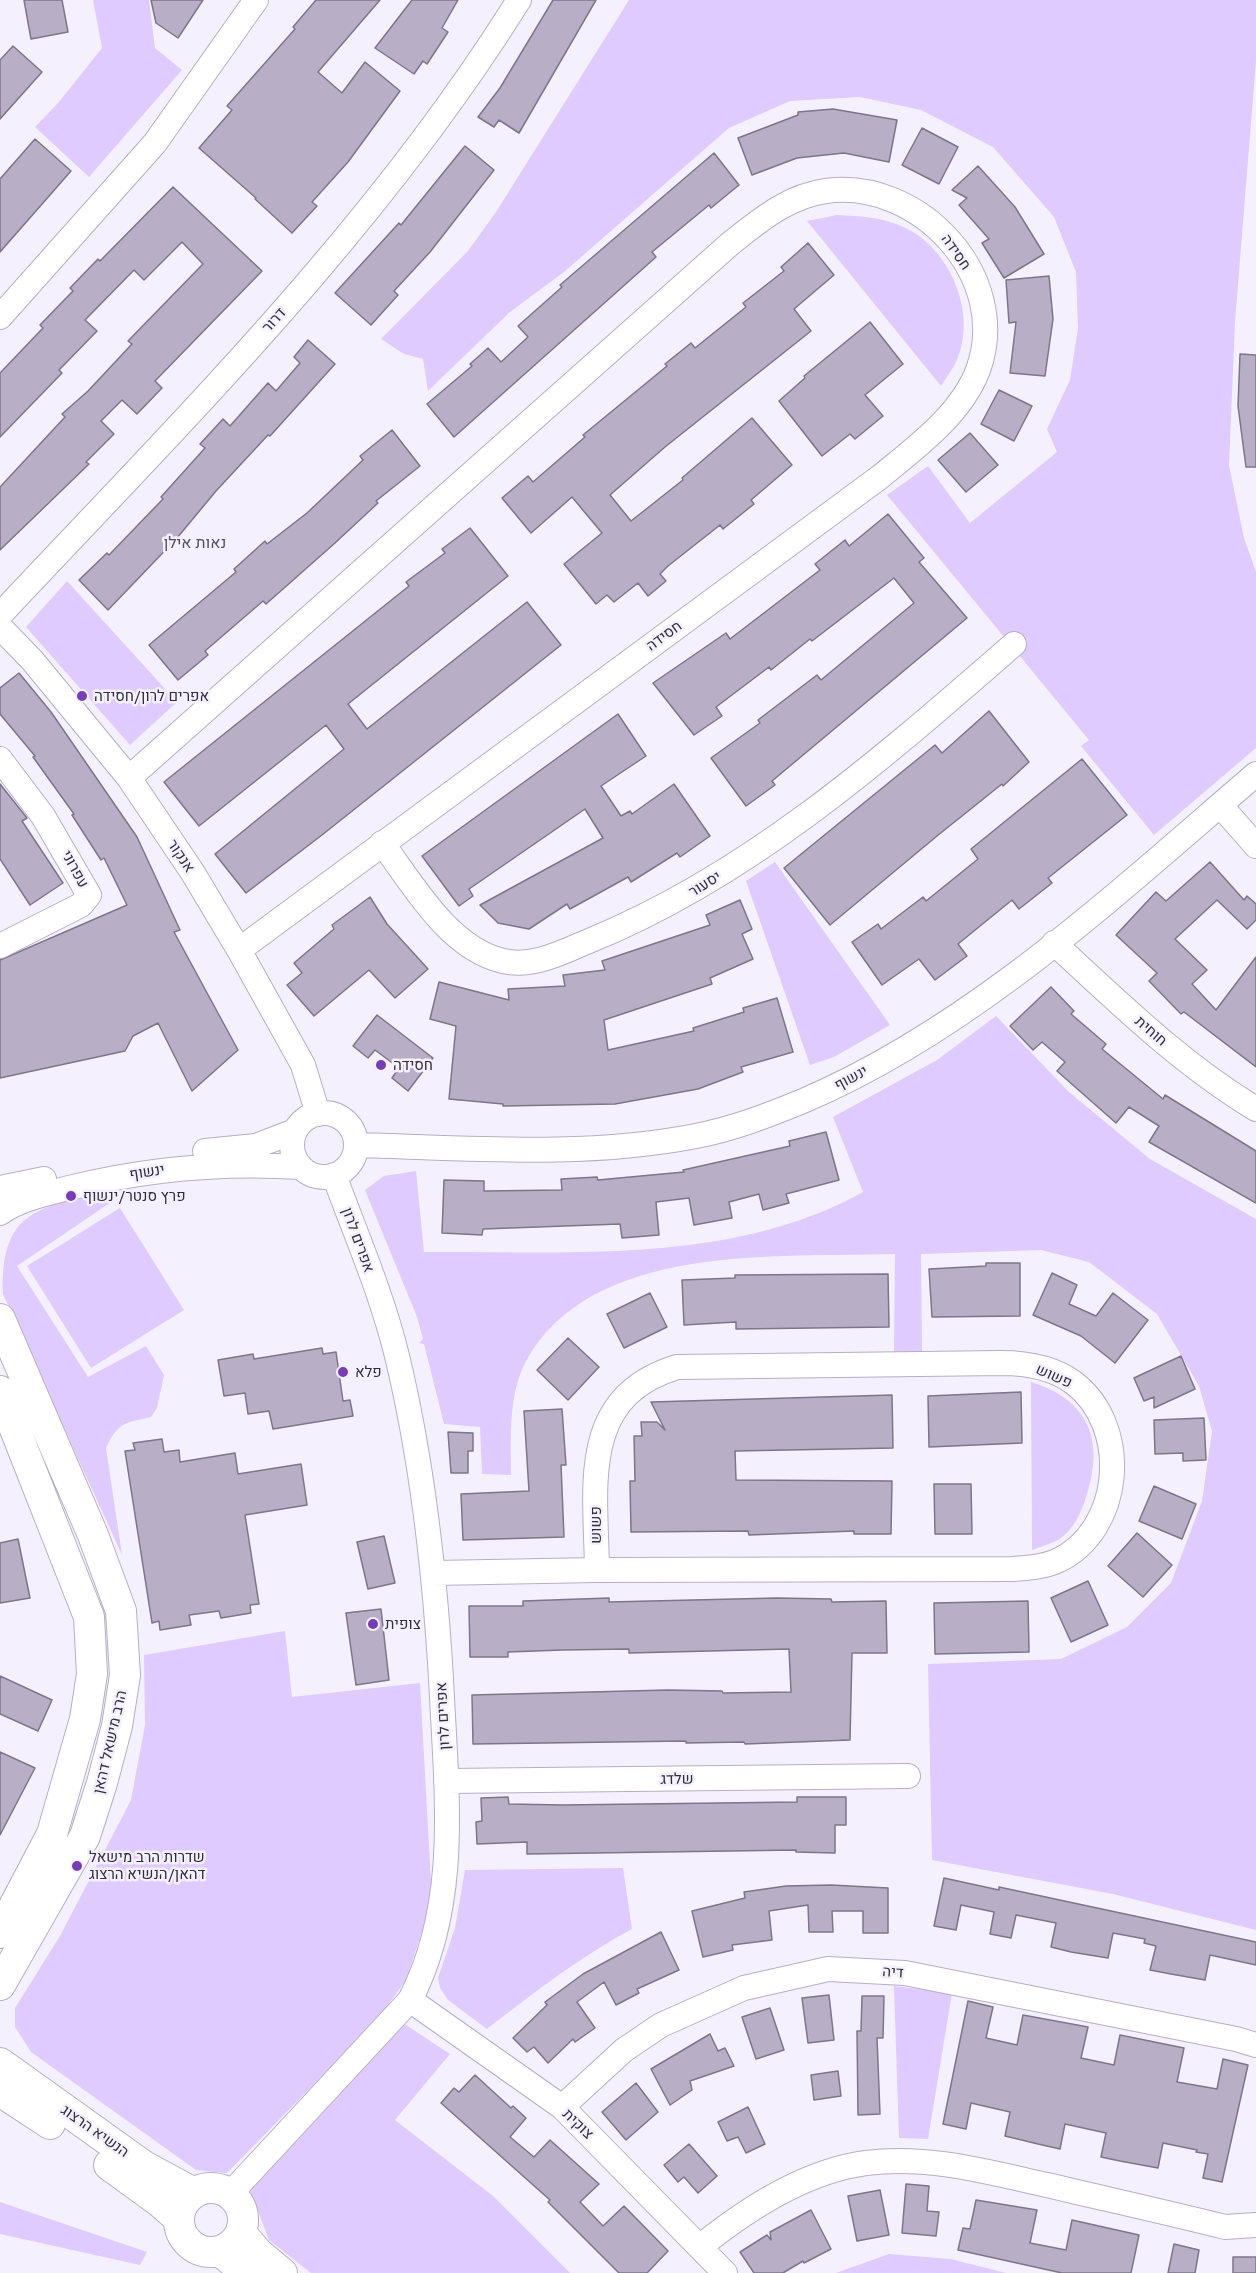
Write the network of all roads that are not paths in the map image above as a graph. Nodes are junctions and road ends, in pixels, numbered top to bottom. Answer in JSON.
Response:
{"nodes":[{"id":1,"x":256,"y":0,"type":"edge"},
{"id":2,"x":519,"y":0,"type":"edge"},
{"id":3,"x":0,"y":317,"type":"edge"},
{"id":4,"x":0,"y":615,"type":"edge"},
{"id":5,"x":0,"y":627,"type":"edge"},
{"id":6,"x":1014,"y":644,"type":"dead end"},
{"id":7,"x":0,"y":759,"type":"edge"},
{"id":8,"x":1256,"y":774,"type":"edge"},
{"id":9,"x":129,"y":778,"type":"junction"},
{"id":10,"x":1220,"y":805,"type":"junction"},
{"id":11,"x":382,"y":843,"type":"junction"},
{"id":12,"x":1256,"y":846,"type":"edge"},
{"id":13,"x":1054,"y":944,"type":"junction"},
{"id":14,"x":0,"y":946,"type":"edge"},
{"id":15,"x":239,"y":950,"type":"junction"},
{"id":16,"x":1256,"y":1109,"type":"edge"},
{"id":17,"x":318,"y":1114,"type":"junction"},
{"id":18,"x":296,"y":1131,"type":"junction"},
{"id":19,"x":356,"y":1145,"type":"junction"},
{"id":20,"x":301,"y":1167,"type":"junction"},
{"id":21,"x":334,"y":1175,"type":"junction"},
{"id":22,"x":0,"y":1188,"type":"edge"},
{"id":23,"x":0,"y":1213,"type":"edge"},
{"id":24,"x":0,"y":1319,"type":"edge"},
{"id":25,"x":0,"y":1391,"type":"edge"},
{"id":26,"x":597,"y":1570,"type":"junction"},
{"id":27,"x":435,"y":1573,"type":"junction"},
{"id":28,"x":908,"y":1776,"type":"dead end"},
{"id":29,"x":446,"y":1781,"type":"junction"},
{"id":30,"x":0,"y":1933,"type":"edge"},
{"id":31,"x":0,"y":1985,"type":"edge"},
{"id":32,"x":410,"y":2000,"type":"junction"},
{"id":33,"x":1256,"y":2046,"type":"edge"},
{"id":34,"x":0,"y":2063,"type":"edge"},
{"id":35,"x":0,"y":2091,"type":"edge"},
{"id":36,"x":562,"y":2107,"type":"junction"},
{"id":37,"x":194,"y":2193,"type":"junction"},
{"id":38,"x":230,"y":2194,"type":"junction"},
{"id":39,"x":179,"y":2219,"type":"junction"},
{"id":40,"x":1256,"y":2225,"type":"edge"},
{"id":41,"x":230,"y":2242,"type":"junction"},
{"id":42,"x":701,"y":2246,"type":"junction"},
{"id":43,"x":246,"y":2273,"type":"edge"},
{"id":44,"x":282,"y":2273,"type":"edge"},
{"id":45,"x":724,"y":2273,"type":"edge"}],
"edges":[{"from":1,"to":3,"type":"street"},
{"from":2,"to":4,"type":"street","name":"דרור"},
{"from":5,"to":9,"type":"street","name":"אנקור"},
{"from":6,"to":11,"type":"street","name":"יסעור"},
{"from":7,"to":14,"type":"street","name":"עפרוני"},
{"from":8,"to":10,"type":"street","name":"ינשוף"},
{"from":9,"to":11,"type":"street","name":"חסידה"},
{"from":9,"to":15,"type":"street","name":"אנקור"},
{"from":10,"to":12,"type":"street"},
{"from":10,"to":13,"type":"street","name":"ינשוף"},
{"from":11,"to":15,"type":"street","name":"חסידה"},
{"from":13,"to":16,"type":"street","name":"חוחית"},
{"from":13,"to":19,"type":"street","name":"ינשוף"},
{"from":15,"to":17,"type":"street","name":"אנקור"},
{"from":17,"to":18,"type":"street"},
{"from":17,"to":19,"type":"street"},
{"from":18,"to":20,"type":"street"},
{"from":18,"to":22,"type":"street","name":"ינשוף"},
{"from":19,"to":21,"type":"street"},
{"from":20,"to":21,"type":"street"},
{"from":20,"to":23,"type":"street","name":"ינשוף"},
{"from":21,"to":27,"type":"street","name":"אפרים לרון"},
{"from":24,"to":31,"type":"street","name":"הרב מישאל דהאן"},
{"from":25,"to":30,"type":"street","name":"הרב מישאל דהאן"},
{"from":26,"to":26,"type":"street","name":"פשוש"},
{"from":26,"to":27,"type":"street","name":"פשוש"},
{"from":27,"to":29,"type":"street","name":"אפרים לרון"},
{"from":28,"to":29,"type":"street","name":"שלדג"},
{"from":29,"to":32,"type":"street","name":"אפרים לרון"},
{"from":32,"to":36,"type":"street","name":"צוקית"},
{"from":32,"to":38,"type":"street","name":"אפרים לרון"},
{"from":33,"to":36,"type":"street","name":"דיה"},
{"from":34,"to":37,"type":"street","name":"הנשיא הרצוג"},
{"from":35,"to":39,"type":"street","name":"הנשיא הרצוג"},
{"from":36,"to":42,"type":"street","name":"צוקית"},
{"from":37,"to":38,"type":"street"},
{"from":37,"to":39,"type":"street"},
{"from":38,"to":41,"type":"street"},
{"from":39,"to":41,"type":"street"},
{"from":40,"to":42,"type":"street"},
{"from":41,"to":43,"type":"street"},
{"from":41,"to":44,"type":"street"},
{"from":42,"to":45,"type":"street","name":"צוקית"}]}
